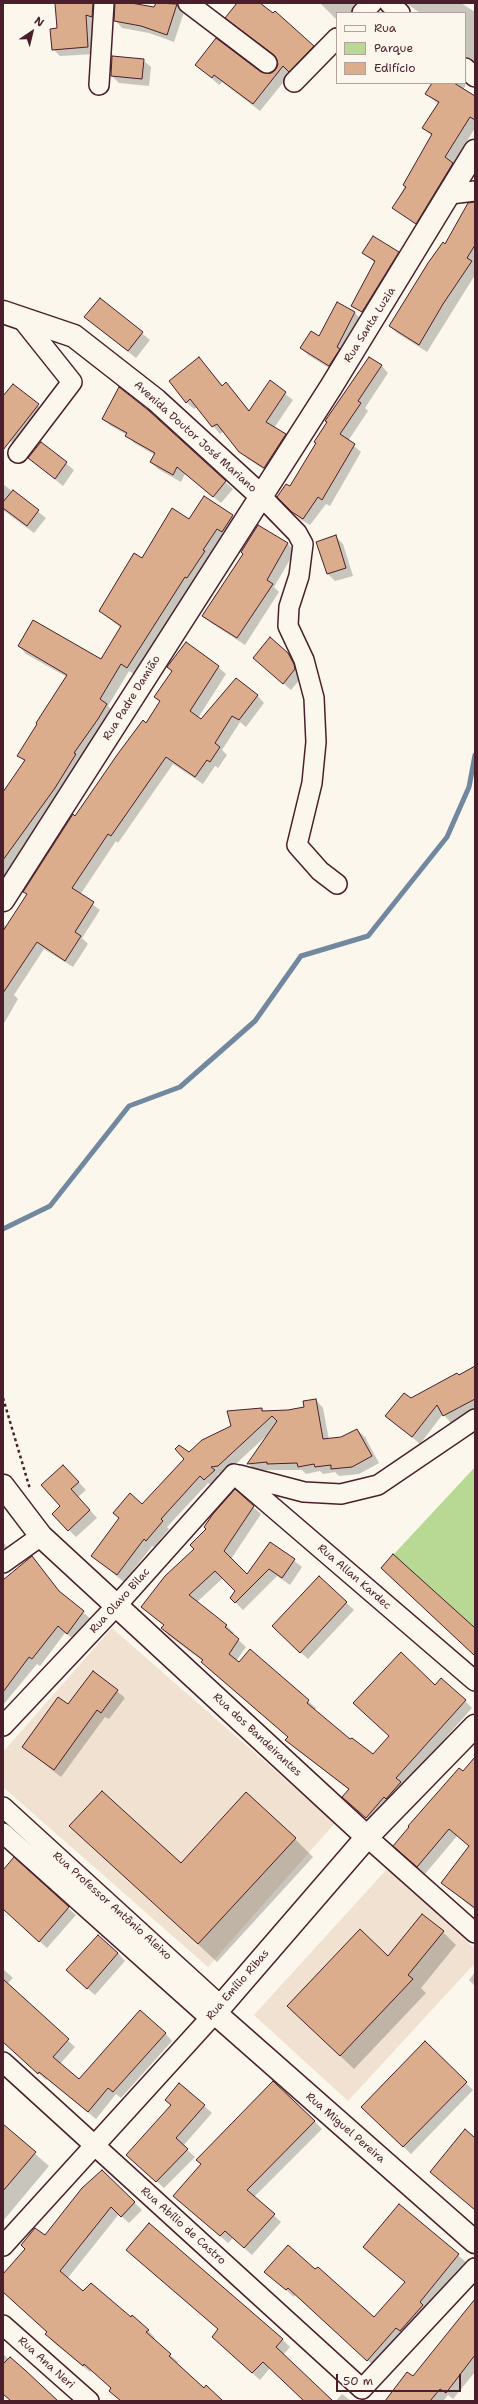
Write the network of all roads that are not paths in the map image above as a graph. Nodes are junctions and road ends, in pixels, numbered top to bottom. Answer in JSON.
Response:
{"nodes":[{"id":1,"x":104,"y":3,"type":"edge"},
{"id":2,"x":188,"y":3,"type":"edge"},
{"id":3,"x":372,"y":3,"type":"edge"},
{"id":4,"x":389,"y":3,"type":"edge"},
{"id":5,"x":363,"y":12,"type":"edge"},
{"id":6,"x":399,"y":12,"type":"edge"},
{"id":7,"x":336,"y":39,"type":"edge"},
{"id":8,"x":267,"y":63,"type":"dead end"},
{"id":9,"x":466,"y":69,"type":"edge"},
{"id":10,"x":475,"y":77,"type":"edge"},
{"id":11,"x":294,"y":82,"type":"dead end"},
{"id":12,"x":99,"y":86,"type":"dead end"},
{"id":13,"x":475,"y":151,"type":"edge"},
{"id":14,"x":475,"y":191,"type":"edge"},
{"id":15,"x":450,"y":194,"type":"junction"},
{"id":16,"x":12,"y":315,"type":"edge"},
{"id":17,"x":18,"y":453,"type":"dead end"},
{"id":18,"x":261,"y":496,"type":"junction"},
{"id":19,"x":337,"y":884,"type":"dead end"},
{"id":20,"x":3,"y":900,"type":"edge"},
{"id":21,"x":475,"y":1419,"type":"edge"},
{"id":22,"x":234,"y":1474,"type":"junction"},
{"id":23,"x":3,"y":1486,"type":"edge"},
{"id":24,"x":41,"y":1536,"type":"junction"},
{"id":25,"x":3,"y":1563,"type":"edge"},
{"id":26,"x":117,"y":1605,"type":"junction"},
{"id":27,"x":475,"y":1681,"type":"edge"},
{"id":28,"x":3,"y":1726,"type":"edge"},
{"id":29,"x":475,"y":1726,"type":"edge"},
{"id":30,"x":3,"y":1807,"type":"edge"},
{"id":31,"x":3,"y":1833,"type":"edge"},
{"id":32,"x":367,"y":1837,"type":"junction"},
{"id":33,"x":70,"y":1880,"type":"junction"},
{"id":34,"x":475,"y":1933,"type":"edge"},
{"id":35,"x":215,"y":2012,"type":"junction"},
{"id":36,"x":5,"y":2068,"type":"edge"},
{"id":37,"x":94,"y":2145,"type":"junction"},
{"id":38,"x":475,"y":2242,"type":"edge"},
{"id":39,"x":3,"y":2246,"type":"edge"},
{"id":40,"x":475,"y":2268,"type":"edge"},
{"id":41,"x":3,"y":2325,"type":"edge"},
{"id":42,"x":89,"y":2401,"type":"edge"}],
"edges":[{"from":1,"to":12,"type":"street"},
{"from":2,"to":8,"type":"street"},
{"from":3,"to":5,"type":"street"},
{"from":4,"to":6,"type":"street"},
{"from":7,"to":11,"type":"street"},
{"from":9,"to":10,"type":"street"},
{"from":13,"to":15,"type":"street","name":"Rua Santa Luzia"},
{"from":14,"to":15,"type":"street"},
{"from":15,"to":18,"type":"street","name":"Rua Santa Luzia"},
{"from":16,"to":17,"type":"street"},
{"from":16,"to":18,"type":"street","name":"Avenida Doutor José Mariano"},
{"from":18,"to":19,"type":"street"},
{"from":18,"to":20,"type":"street","name":"Rua Padre Damião"},
{"from":21,"to":22,"type":"street"},
{"from":22,"to":26,"type":"street","name":"Rua Olavo Bilac"},
{"from":22,"to":27,"type":"street","name":"Rua Allan Kardec"},
{"from":23,"to":24,"type":"street","name":"Rua dos Bandeirantes"},
{"from":24,"to":25,"type":"street"},
{"from":24,"to":26,"type":"street","name":"Rua dos Bandeirantes"},
{"from":26,"to":28,"type":"street","name":"Rua Olavo Bilac"},
{"from":26,"to":32,"type":"street","name":"Rua dos Bandeirantes"},
{"from":29,"to":32,"type":"street","name":"Rua Emílio Ribas"},
{"from":30,"to":33,"type":"street","name":"Rua Professor Antônio Aleixo"},
{"from":31,"to":33,"type":"street","name":"Rua Professor Antônio Aleixo"},
{"from":32,"to":34,"type":"street","name":"Rua dos Bandeirantes"},
{"from":32,"to":35,"type":"street","name":"Rua Emílio Ribas"},
{"from":33,"to":35,"type":"street","name":"Rua Professor Antônio Aleixo"},
{"from":35,"to":37,"type":"street","name":"Rua Emílio Ribas"},
{"from":35,"to":38,"type":"street","name":"Rua Miguel Pereira"},
{"from":36,"to":37,"type":"street","name":"Rua Abílio de Castro"},
{"from":37,"to":39,"type":"street","name":"Rua Emílio Ribas"},
{"from":37,"to":40,"type":"street","name":"Rua Abílio de Castro"},
{"from":41,"to":42,"type":"street","name":"Rua Ana Neri"}]}
